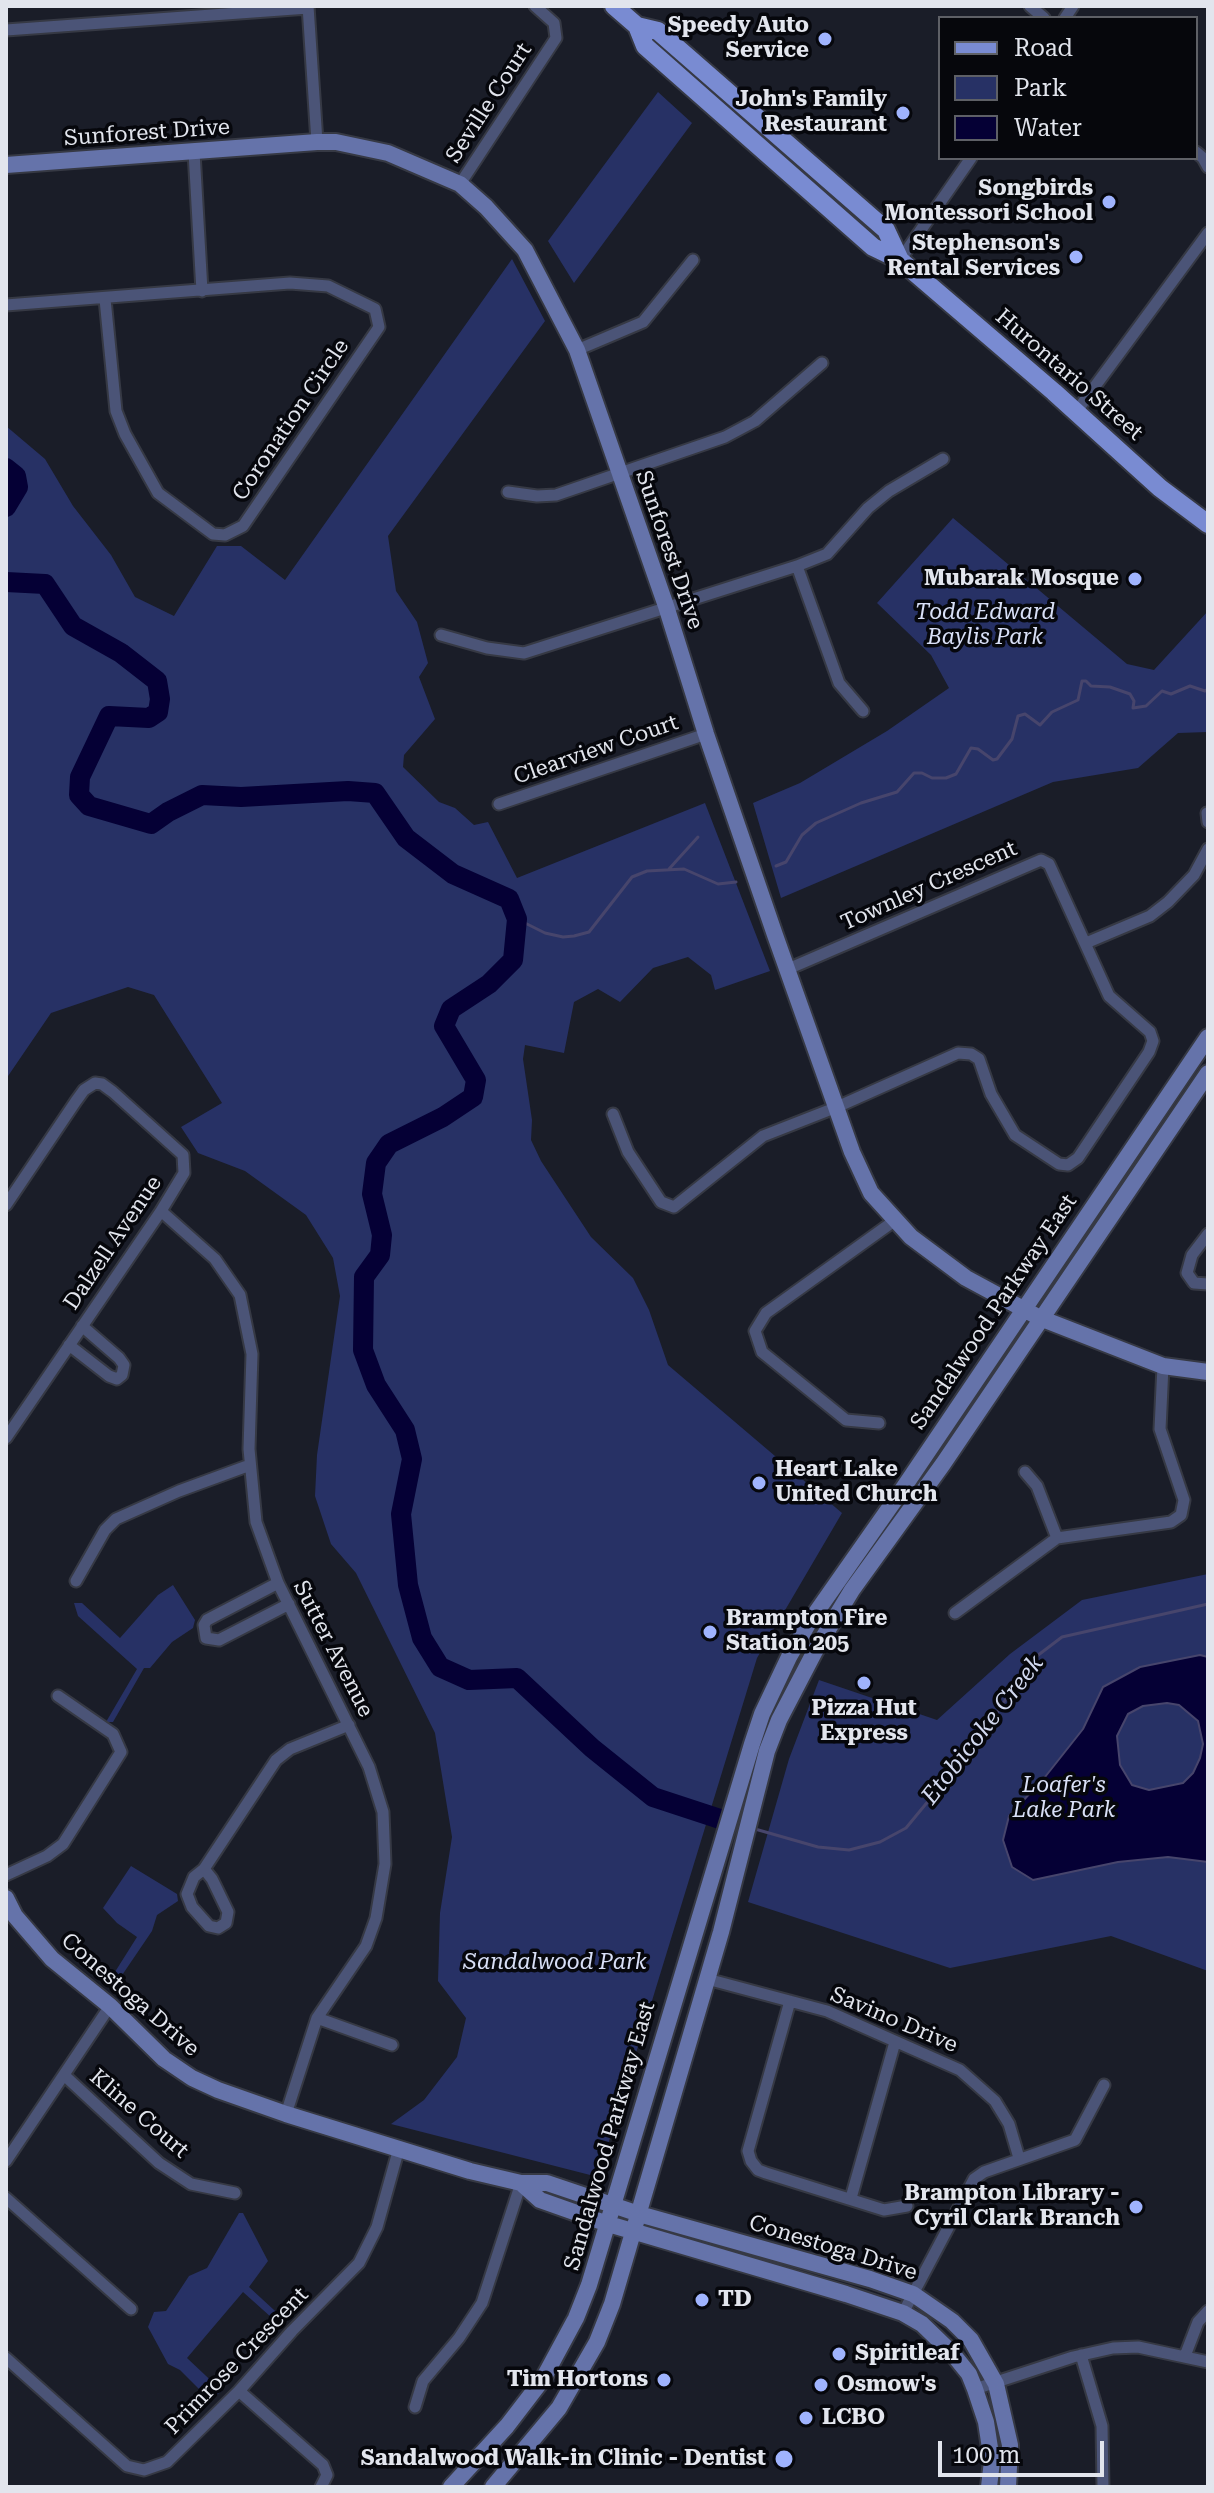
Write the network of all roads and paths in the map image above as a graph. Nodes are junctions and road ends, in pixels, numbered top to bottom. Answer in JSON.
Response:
{"nodes":[{"id":1,"x":535,"y":6,"type":"edge"},
{"id":2,"x":614,"y":6,"type":"edge"},
{"id":3,"x":308,"y":7,"type":"edge"},
{"id":4,"x":6,"y":30,"type":"edge"},
{"id":5,"x":317,"y":142,"type":"junction"},
{"id":6,"x":194,"y":152,"type":"junction"},
{"id":7,"x":970,"y":160,"type":"edge"},
{"id":8,"x":6,"y":165,"type":"edge"},
{"id":9,"x":460,"y":184,"type":"junction"},
{"id":10,"x":1208,"y":233,"type":"edge"},
{"id":11,"x":693,"y":260,"type":"dead end"},
{"id":12,"x":900,"y":260,"type":"junction"},
{"id":13,"x":202,"y":291,"type":"junction"},
{"id":14,"x":105,"y":299,"type":"junction"},
{"id":15,"x":6,"y":305,"type":"edge"},
{"id":16,"x":577,"y":350,"type":"junction"},
{"id":17,"x":822,"y":363,"type":"dead end"},
{"id":18,"x":1076,"y":412,"type":"junction"},
{"id":19,"x":943,"y":459,"type":"dead end"},
{"id":20,"x":619,"y":474,"type":"junction"},
{"id":21,"x":508,"y":492,"type":"dead end"},
{"id":22,"x":1208,"y":524,"type":"edge"},
{"id":23,"x":797,"y":566,"type":"junction"},
{"id":24,"x":666,"y":606,"type":"junction"},
{"id":25,"x":441,"y":635,"type":"dead end"},
{"id":26,"x":863,"y":711,"type":"dead end"},
{"id":27,"x":706,"y":734,"type":"junction"},
{"id":28,"x":499,"y":804,"type":"dead end"},
{"id":29,"x":1207,"y":813,"type":"edge"},
{"id":30,"x":1208,"y":822,"type":"edge"},
{"id":31,"x":1208,"y":849,"type":"edge"},
{"id":32,"x":1086,"y":943,"type":"junction"},
{"id":33,"x":788,"y":969,"type":"junction"},
{"id":34,"x":1208,"y":1037,"type":"edge"},
{"id":35,"x":1208,"y":1073,"type":"edge"},
{"id":36,"x":837,"y":1107,"type":"junction"},
{"id":37,"x":613,"y":1114,"type":"dead end"},
{"id":38,"x":6,"y":1205,"type":"edge"},
{"id":39,"x":161,"y":1211,"type":"junction"},
{"id":40,"x":894,"y":1221,"type":"junction"},
{"id":41,"x":1208,"y":1234,"type":"edge"},
{"id":42,"x":1208,"y":1284,"type":"edge"},
{"id":43,"x":1023,"y":1310,"type":"junction"},
{"id":44,"x":1040,"y":1318,"type":"junction"},
{"id":45,"x":82,"y":1326,"type":"junction"},
{"id":46,"x":69,"y":1345,"type":"junction"},
{"id":47,"x":1163,"y":1366,"type":"junction"},
{"id":48,"x":1208,"y":1372,"type":"edge"},
{"id":49,"x":879,"y":1423,"type":"dead end"},
{"id":50,"x":6,"y":1438,"type":"edge"},
{"id":51,"x":250,"y":1465,"type":"junction"},
{"id":52,"x":1025,"y":1472,"type":"dead end"},
{"id":53,"x":1057,"y":1538,"type":"junction"},
{"id":54,"x":76,"y":1581,"type":"dead end"},
{"id":55,"x":278,"y":1583,"type":"junction"},
{"id":56,"x":289,"y":1604,"type":"junction"},
{"id":57,"x":955,"y":1613,"type":"dead end"},
{"id":58,"x":58,"y":1696,"type":"dead end"},
{"id":59,"x":349,"y":1725,"type":"junction"},
{"id":60,"x":204,"y":1869,"type":"junction"},
{"id":61,"x":6,"y":1875,"type":"edge"},
{"id":62,"x":6,"y":1898,"type":"edge"},
{"id":63,"x":707,"y":1979,"type":"junction"},
{"id":64,"x":790,"y":2001,"type":"junction"},
{"id":65,"x":110,"y":2006,"type":"junction"},
{"id":66,"x":317,"y":2018,"type":"junction"},
{"id":67,"x":895,"y":2042,"type":"junction"},
{"id":68,"x":392,"y":2045,"type":"dead end"},
{"id":69,"x":64,"y":2075,"type":"junction"},
{"id":70,"x":1104,"y":2085,"type":"dead end"},
{"id":71,"x":286,"y":2114,"type":"junction"},
{"id":72,"x":399,"y":2148,"type":"junction"},
{"id":73,"x":1019,"y":2158,"type":"junction"},
{"id":74,"x":6,"y":2161,"type":"edge"},
{"id":75,"x":521,"y":2183,"type":"junction"},
{"id":76,"x":235,"y":2193,"type":"dead end"},
{"id":77,"x":6,"y":2198,"type":"edge"},
{"id":78,"x":851,"y":2198,"type":"junction"},
{"id":79,"x":611,"y":2204,"type":"junction"},
{"id":80,"x":907,"y":2206,"type":"dead end"},
{"id":81,"x":639,"y":2214,"type":"junction"},
{"id":82,"x":605,"y":2223,"type":"junction"},
{"id":83,"x":634,"y":2232,"type":"junction"},
{"id":84,"x":772,"y":2251,"type":"junction"},
{"id":85,"x":766,"y":2269,"type":"junction"},
{"id":86,"x":913,"y":2294,"type":"junction"},
{"id":87,"x":131,"y":2309,"type":"dead end"},
{"id":88,"x":1208,"y":2311,"type":"edge"},
{"id":89,"x":903,"y":2313,"type":"junction"},
{"id":90,"x":1081,"y":2355,"type":"junction"},
{"id":91,"x":1185,"y":2356,"type":"junction"},
{"id":92,"x":6,"y":2358,"type":"edge"},
{"id":93,"x":1208,"y":2362,"type":"edge"},
{"id":94,"x":996,"y":2384,"type":"junction"},
{"id":95,"x":975,"y":2389,"type":"junction"},
{"id":96,"x":239,"y":2391,"type":"junction"},
{"id":97,"x":415,"y":2407,"type":"dead end"},
{"id":98,"x":321,"y":2487,"type":"edge"},
{"id":99,"x":451,"y":2487,"type":"edge"},
{"id":100,"x":493,"y":2487,"type":"edge"},
{"id":101,"x":989,"y":2487,"type":"edge"},
{"id":102,"x":1008,"y":2487,"type":"edge"},
{"id":103,"x":1103,"y":2487,"type":"edge"}],
"edges":[{"from":1,"to":9,"type":"street","name":"Seville Court"},
{"from":2,"to":12,"type":"main road","name":"Hurontario Street"},
{"from":3,"to":4,"type":"street"},
{"from":3,"to":5,"type":"street"},
{"from":5,"to":6,"type":"street","name":"Sunforest Drive"},
{"from":5,"to":9,"type":"street","name":"Sunforest Drive"},
{"from":6,"to":8,"type":"street","name":"Sunforest Drive"},
{"from":6,"to":13,"type":"street"},
{"from":7,"to":12,"type":"street"},
{"from":9,"to":16,"type":"street","name":"Sunforest Drive"},
{"from":10,"to":18,"type":"street"},
{"from":11,"to":16,"type":"street"},
{"from":12,"to":18,"type":"main road","name":"Hurontario Street"},
{"from":13,"to":14,"type":"street","name":"Coronation Circle"},
{"from":13,"to":14,"type":"street","name":"Coronation Circle"},
{"from":14,"to":15,"type":"street","name":"Coronation Circle"},
{"from":16,"to":20,"type":"street","name":"Sunforest Drive"},
{"from":17,"to":20,"type":"street"},
{"from":18,"to":22,"type":"main road","name":"Hurontario Street"},
{"from":19,"to":23,"type":"street"},
{"from":20,"to":21,"type":"street"},
{"from":20,"to":24,"type":"street","name":"Sunforest Drive"},
{"from":23,"to":24,"type":"street"},
{"from":23,"to":26,"type":"street"},
{"from":24,"to":25,"type":"street"},
{"from":24,"to":27,"type":"street","name":"Sunforest Drive"},
{"from":27,"to":28,"type":"street","name":"Clearview Court"},
{"from":27,"to":33,"type":"street","name":"Sunforest Drive"},
{"from":29,"to":30,"type":"street"},
{"from":31,"to":32,"type":"street"},
{"from":32,"to":33,"type":"street","name":"Townley Crescent"},
{"from":32,"to":36,"type":"street","name":"Townley Crescent"},
{"from":33,"to":36,"type":"street","name":"Sunforest Drive"},
{"from":34,"to":43,"type":"street","name":"Sandalwood Parkway East"},
{"from":35,"to":44,"type":"street","name":"Sandalwood Parkway East"},
{"from":36,"to":37,"type":"street"},
{"from":36,"to":40,"type":"street","name":"Sunforest Drive"},
{"from":38,"to":39,"type":"street","name":"Dalzell Avenue"},
{"from":39,"to":45,"type":"street","name":"Dalzell Avenue"},
{"from":39,"to":51,"type":"street","name":"Sutter Avenue"},
{"from":40,"to":43,"type":"street","name":"Sunforest Drive"},
{"from":40,"to":49,"type":"street"},
{"from":41,"to":42,"type":"street"},
{"from":43,"to":44,"type":"street","name":"Sunforest Drive"},
{"from":43,"to":79,"type":"street","name":"Sandalwood Parkway East"},
{"from":44,"to":47,"type":"street","name":"Sunforest Drive"},
{"from":44,"to":63,"type":"street","name":"Sandalwood Parkway East"},
{"from":45,"to":46,"type":"street","name":"Dalzell Avenue"},
{"from":45,"to":46,"type":"street"},
{"from":46,"to":50,"type":"street","name":"Dalzell Avenue"},
{"from":47,"to":48,"type":"street","name":"Sunforest Drive"},
{"from":47,"to":53,"type":"street"},
{"from":51,"to":54,"type":"street"},
{"from":51,"to":55,"type":"street","name":"Sutter Avenue"},
{"from":52,"to":53,"type":"street"},
{"from":53,"to":57,"type":"street"},
{"from":55,"to":56,"type":"street","name":"Sutter Avenue"},
{"from":55,"to":56,"type":"street"},
{"from":56,"to":59,"type":"street","name":"Sutter Avenue"},
{"from":58,"to":61,"type":"street"},
{"from":59,"to":60,"type":"street"},
{"from":59,"to":66,"type":"street","name":"Sutter Avenue"},
{"from":60,"to":60,"type":"street"},
{"from":62,"to":65,"type":"street","name":"Conestoga Drive"},
{"from":63,"to":64,"type":"street","name":"Savino Drive"},
{"from":63,"to":81,"type":"street","name":"Sandalwood Parkway East"},
{"from":64,"to":67,"type":"street","name":"Savino Drive"},
{"from":64,"to":78,"type":"street"},
{"from":65,"to":69,"type":"street"},
{"from":65,"to":71,"type":"street","name":"Conestoga Drive"},
{"from":66,"to":68,"type":"street"},
{"from":66,"to":71,"type":"street","name":"Sutter Avenue"},
{"from":67,"to":73,"type":"street","name":"Savino Drive"},
{"from":67,"to":78,"type":"street"},
{"from":69,"to":74,"type":"street"},
{"from":69,"to":76,"type":"street","name":"Kline Court"},
{"from":70,"to":73,"type":"street"},
{"from":71,"to":72,"type":"street","name":"Conestoga Drive"},
{"from":72,"to":75,"type":"street","name":"Conestoga Drive"},
{"from":72,"to":96,"type":"street","name":"Primrose Crescent"},
{"from":73,"to":86,"type":"street"},
{"from":75,"to":79,"type":"street","name":"Conestoga Drive"},
{"from":75,"to":82,"type":"street","name":"Conestoga Drive"},
{"from":75,"to":97,"type":"street"},
{"from":77,"to":87,"type":"street"},
{"from":78,"to":80,"type":"street"},
{"from":79,"to":81,"type":"street","name":"Conestoga Drive"},
{"from":79,"to":82,"type":"street","name":"Sandalwood Parkway East"},
{"from":81,"to":83,"type":"street","name":"Sandalwood Parkway East"},
{"from":81,"to":84,"type":"street","name":"Conestoga Drive"},
{"from":82,"to":83,"type":"street","name":"Conestoga Drive"},
{"from":82,"to":99,"type":"street","name":"Sandalwood Parkway East"},
{"from":83,"to":85,"type":"street","name":"Conestoga Drive"},
{"from":83,"to":100,"type":"street","name":"Sandalwood Parkway East"},
{"from":84,"to":85,"type":"street"},
{"from":84,"to":86,"type":"street","name":"Conestoga Drive"},
{"from":85,"to":89,"type":"street","name":"Conestoga Drive"},
{"from":86,"to":89,"type":"street"},
{"from":86,"to":94,"type":"street","name":"Conestoga Drive"},
{"from":88,"to":91,"type":"street"},
{"from":89,"to":95,"type":"street","name":"Conestoga Drive"},
{"from":90,"to":91,"type":"street"},
{"from":90,"to":94,"type":"street"},
{"from":90,"to":103,"type":"street"},
{"from":91,"to":93,"type":"street"},
{"from":92,"to":96,"type":"street","name":"Primrose Crescent"},
{"from":94,"to":95,"type":"street"},
{"from":94,"to":102,"type":"street","name":"Conestoga Drive"},
{"from":95,"to":101,"type":"street","name":"Conestoga Drive"},
{"from":96,"to":98,"type":"street"}]}
